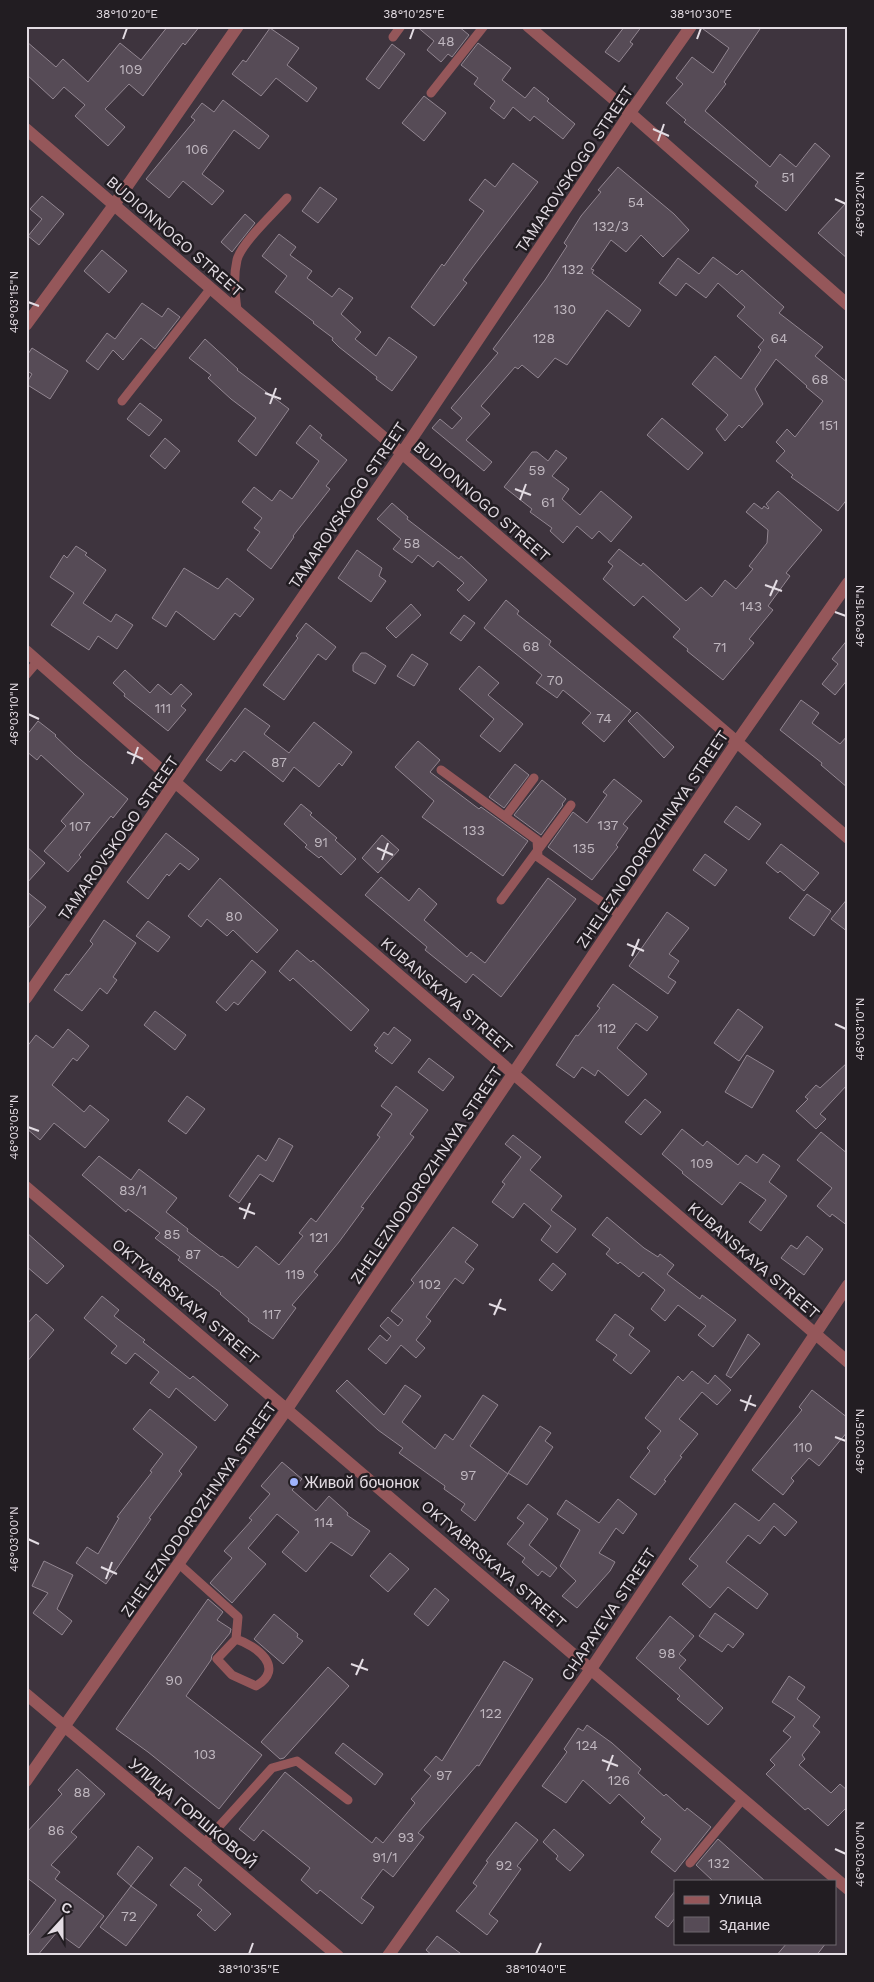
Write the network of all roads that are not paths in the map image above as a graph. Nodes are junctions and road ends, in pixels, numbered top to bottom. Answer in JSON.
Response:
{"nodes":[{"id":1,"x":238,"y":26,"type":"edge"},
{"id":2,"x":401,"y":26,"type":"edge"},
{"id":3,"x":484,"y":26,"type":"edge"},
{"id":4,"x":528,"y":26,"type":"edge"},
{"id":5,"x":690,"y":26,"type":"edge"},
{"id":6,"x":393,"y":37,"type":"dead end"},
{"id":7,"x":431,"y":93,"type":"dead end"},
{"id":8,"x":630,"y":113,"type":"junction"},
{"id":9,"x":26,"y":128,"type":"edge"},
{"id":10,"x":288,"y":198,"type":"dead end"},
{"id":11,"x":114,"y":205,"type":"junction"},
{"id":12,"x":212,"y":288,"type":"junction"},
{"id":13,"x":848,"y":305,"type":"edge"},
{"id":14,"x":237,"y":310,"type":"junction"},
{"id":15,"x":26,"y":325,"type":"edge"},
{"id":16,"x":122,"y":401,"type":"dead end"},
{"id":17,"x":402,"y":453,"type":"junction"},
{"id":18,"x":848,"y":584,"type":"edge"},
{"id":19,"x":26,"y":651,"type":"edge"},
{"id":20,"x":38,"y":661,"type":"junction"},
{"id":21,"x":26,"y":675,"type":"edge"},
{"id":22,"x":736,"y":742,"type":"junction"},
{"id":23,"x":442,"y":770,"type":"dead end"},
{"id":24,"x":534,"y":778,"type":"dead end"},
{"id":25,"x":176,"y":783,"type":"junction"},
{"id":26,"x":571,"y":805,"type":"dead end"},
{"id":27,"x":505,"y":816,"type":"junction"},
{"id":28,"x":848,"y":838,"type":"edge"},
{"id":29,"x":538,"y":849,"type":"junction"},
{"id":30,"x":501,"y":900,"type":"dead end"},
{"id":31,"x":620,"y":915,"type":"junction"},
{"id":32,"x":26,"y":998,"type":"edge"},
{"id":33,"x":513,"y":1074,"type":"junction"},
{"id":34,"x":26,"y":1187,"type":"edge"},
{"id":35,"x":848,"y":1286,"type":"edge"},
{"id":36,"x":814,"y":1334,"type":"junction"},
{"id":37,"x":848,"y":1362,"type":"edge"},
{"id":38,"x":288,"y":1409,"type":"junction"},
{"id":39,"x":179,"y":1564,"type":"junction"},
{"id":40,"x":236,"y":1639,"type":"junction"},
{"id":41,"x":591,"y":1669,"type":"junction"},
{"id":42,"x":26,"y":1694,"type":"edge"},
{"id":43,"x":64,"y":1727,"type":"junction"},
{"id":44,"x":26,"y":1781,"type":"edge"},
{"id":45,"x":743,"y":1799,"type":"junction"},
{"id":46,"x":348,"y":1800,"type":"dead end"},
{"id":47,"x":204,"y":1844,"type":"junction"},
{"id":48,"x":690,"y":1863,"type":"dead end"},
{"id":49,"x":848,"y":1889,"type":"edge"},
{"id":50,"x":338,"y":1956,"type":"edge"},
{"id":51,"x":388,"y":1956,"type":"edge"}],
"edges":[{"from":1,"to":11,"type":"street"},
{"from":2,"to":6,"type":"lane"},
{"from":3,"to":7,"type":"lane"},
{"from":4,"to":8,"type":"street"},
{"from":5,"to":8,"type":"street","name":"TAMAROVSKOGO STREET"},
{"from":8,"to":13,"type":"street"},
{"from":8,"to":17,"type":"street","name":"TAMAROVSKOGO STREET"},
{"from":9,"to":11,"type":"street","name":"BUDIONNOGO STREET"},
{"from":10,"to":14,"type":"lane"},
{"from":11,"to":12,"type":"street","name":"BUDIONNOGO STREET"},
{"from":11,"to":15,"type":"street"},
{"from":12,"to":14,"type":"street","name":"BUDIONNOGO STREET"},
{"from":12,"to":16,"type":"lane"},
{"from":14,"to":17,"type":"street","name":"BUDIONNOGO STREET"},
{"from":17,"to":22,"type":"street","name":"BUDIONNOGO STREET"},
{"from":17,"to":25,"type":"street","name":"TAMAROVSKOGO STREET"},
{"from":18,"to":22,"type":"street","name":"ZHELEZNODOROZHNAYA STREET"},
{"from":19,"to":20,"type":"street","name":"KUBANSKAYA STREET"},
{"from":20,"to":21,"type":"lane"},
{"from":20,"to":25,"type":"street","name":"KUBANSKAYA STREET"},
{"from":22,"to":28,"type":"street","name":"BUDIONNOGO STREET"},
{"from":22,"to":31,"type":"street","name":"ZHELEZNODOROZHNAYA STREET"},
{"from":23,"to":27,"type":"lane"},
{"from":24,"to":27,"type":"lane"},
{"from":25,"to":32,"type":"street","name":"TAMAROVSKOGO STREET"},
{"from":25,"to":33,"type":"street","name":"KUBANSKAYA STREET"},
{"from":26,"to":29,"type":"lane"},
{"from":27,"to":29,"type":"lane"},
{"from":29,"to":30,"type":"lane"},
{"from":29,"to":31,"type":"lane"},
{"from":31,"to":33,"type":"street","name":"ZHELEZNODOROZHNAYA STREET"},
{"from":33,"to":36,"type":"street","name":"KUBANSKAYA STREET"},
{"from":33,"to":38,"type":"street","name":"ZHELEZNODOROZHNAYA STREET"},
{"from":34,"to":38,"type":"street","name":"OKTYABRSKAYA STREET"},
{"from":35,"to":36,"type":"street","name":"CHAPAYEVA STREET"},
{"from":36,"to":37,"type":"street","name":"KUBANSKAYA STREET"},
{"from":36,"to":41,"type":"street","name":"CHAPAYEVA STREET"},
{"from":38,"to":39,"type":"street","name":"ZHELEZNODOROZHNAYA STREET"},
{"from":38,"to":41,"type":"street","name":"OKTYABRSKAYA STREET"},
{"from":39,"to":40,"type":"lane"},
{"from":39,"to":43,"type":"street","name":"ZHELEZNODOROZHNAYA STREET"},
{"from":40,"to":40,"type":"lane"},
{"from":41,"to":45,"type":"street","name":"OKTYABRSKAYA STREET"},
{"from":41,"to":51,"type":"street","name":"CHAPAYEVA STREET"},
{"from":42,"to":43,"type":"street","name":"УЛИЦА ГОРШКОВОЙ"},
{"from":43,"to":44,"type":"street","name":"ZHELEZNODOROZHNAYA STREET"},
{"from":43,"to":47,"type":"street","name":"УЛИЦА ГОРШКОВОЙ"},
{"from":45,"to":48,"type":"lane"},
{"from":45,"to":49,"type":"street","name":"OKTYABRSKAYA STREET"},
{"from":46,"to":47,"type":"lane"},
{"from":47,"to":50,"type":"street","name":"УЛИЦА ГОРШКОВОЙ"}]}
